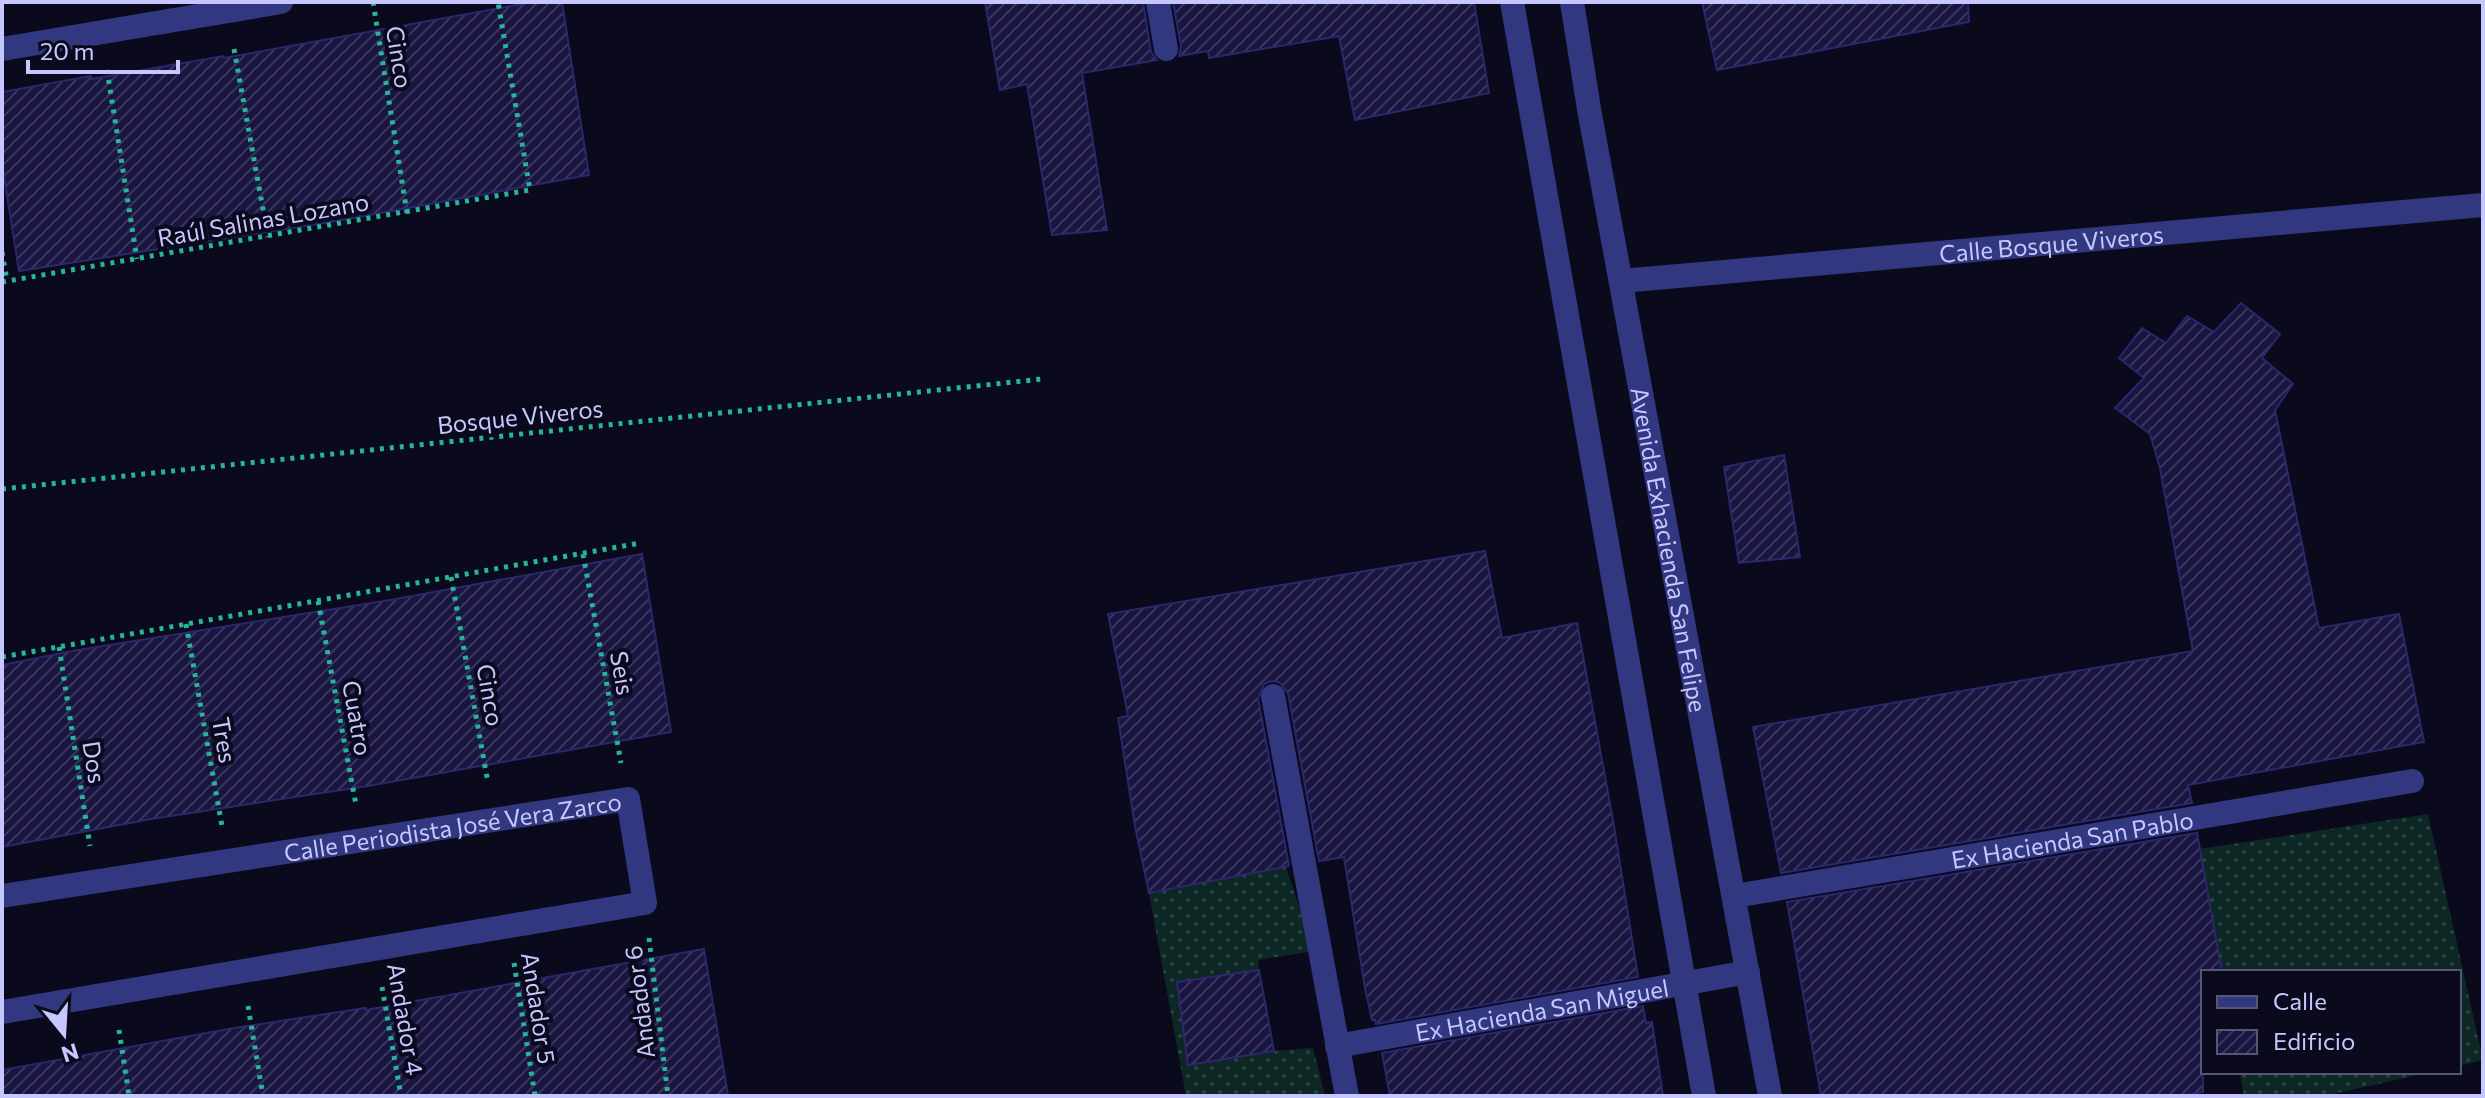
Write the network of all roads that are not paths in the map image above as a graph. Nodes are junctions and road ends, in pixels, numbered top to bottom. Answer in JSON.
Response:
{"nodes":[{"id":1,"x":281,"y":2,"type":"edge"},
{"id":2,"x":1158,"y":2,"type":"edge"},
{"id":3,"x":1512,"y":2,"type":"edge"},
{"id":4,"x":1572,"y":2,"type":"edge"},
{"id":5,"x":2,"y":49,"type":"edge"},
{"id":6,"x":1166,"y":49,"type":"dead end"},
{"id":7,"x":2483,"y":205,"type":"edge"},
{"id":8,"x":1621,"y":281,"type":"junction"},
{"id":9,"x":1273,"y":696,"type":"dead end"},
{"id":10,"x":2412,"y":781,"type":"dead end"},
{"id":11,"x":2,"y":896,"type":"edge"},
{"id":12,"x":1735,"y":896,"type":"junction"},
{"id":13,"x":1748,"y":972,"type":"junction"},
{"id":14,"x":1684,"y":983,"type":"junction"},
{"id":15,"x":2,"y":1012,"type":"edge"},
{"id":16,"x":1337,"y":1046,"type":"junction"},
{"id":17,"x":1347,"y":1096,"type":"edge"},
{"id":18,"x":1704,"y":1096,"type":"edge"},
{"id":19,"x":1770,"y":1096,"type":"edge"}],
"edges":[{"from":1,"to":5,"type":"street"},
{"from":2,"to":6,"type":"street"},
{"from":3,"to":14,"type":"street"},
{"from":4,"to":8,"type":"street","name":"Avenida Exhacienda San Felipe"},
{"from":7,"to":8,"type":"street","name":"Calle Bosque Viveros"},
{"from":8,"to":12,"type":"street","name":"Avenida Exhacienda San Felipe"},
{"from":9,"to":16,"type":"street"},
{"from":10,"to":12,"type":"street","name":"Ex Hacienda San Pablo"},
{"from":11,"to":15,"type":"street","name":"Calle Periodista José Vera Zarco"},
{"from":12,"to":13,"type":"street","name":"Avenida Exhacienda San Felipe"},
{"from":13,"to":14,"type":"street","name":"Ex Hacienda San Miguel"},
{"from":13,"to":19,"type":"street","name":"Avenida Exhacienda San Felipe"},
{"from":14,"to":16,"type":"street","name":"Ex Hacienda San Miguel"},
{"from":14,"to":18,"type":"street"},
{"from":16,"to":17,"type":"street"}]}
